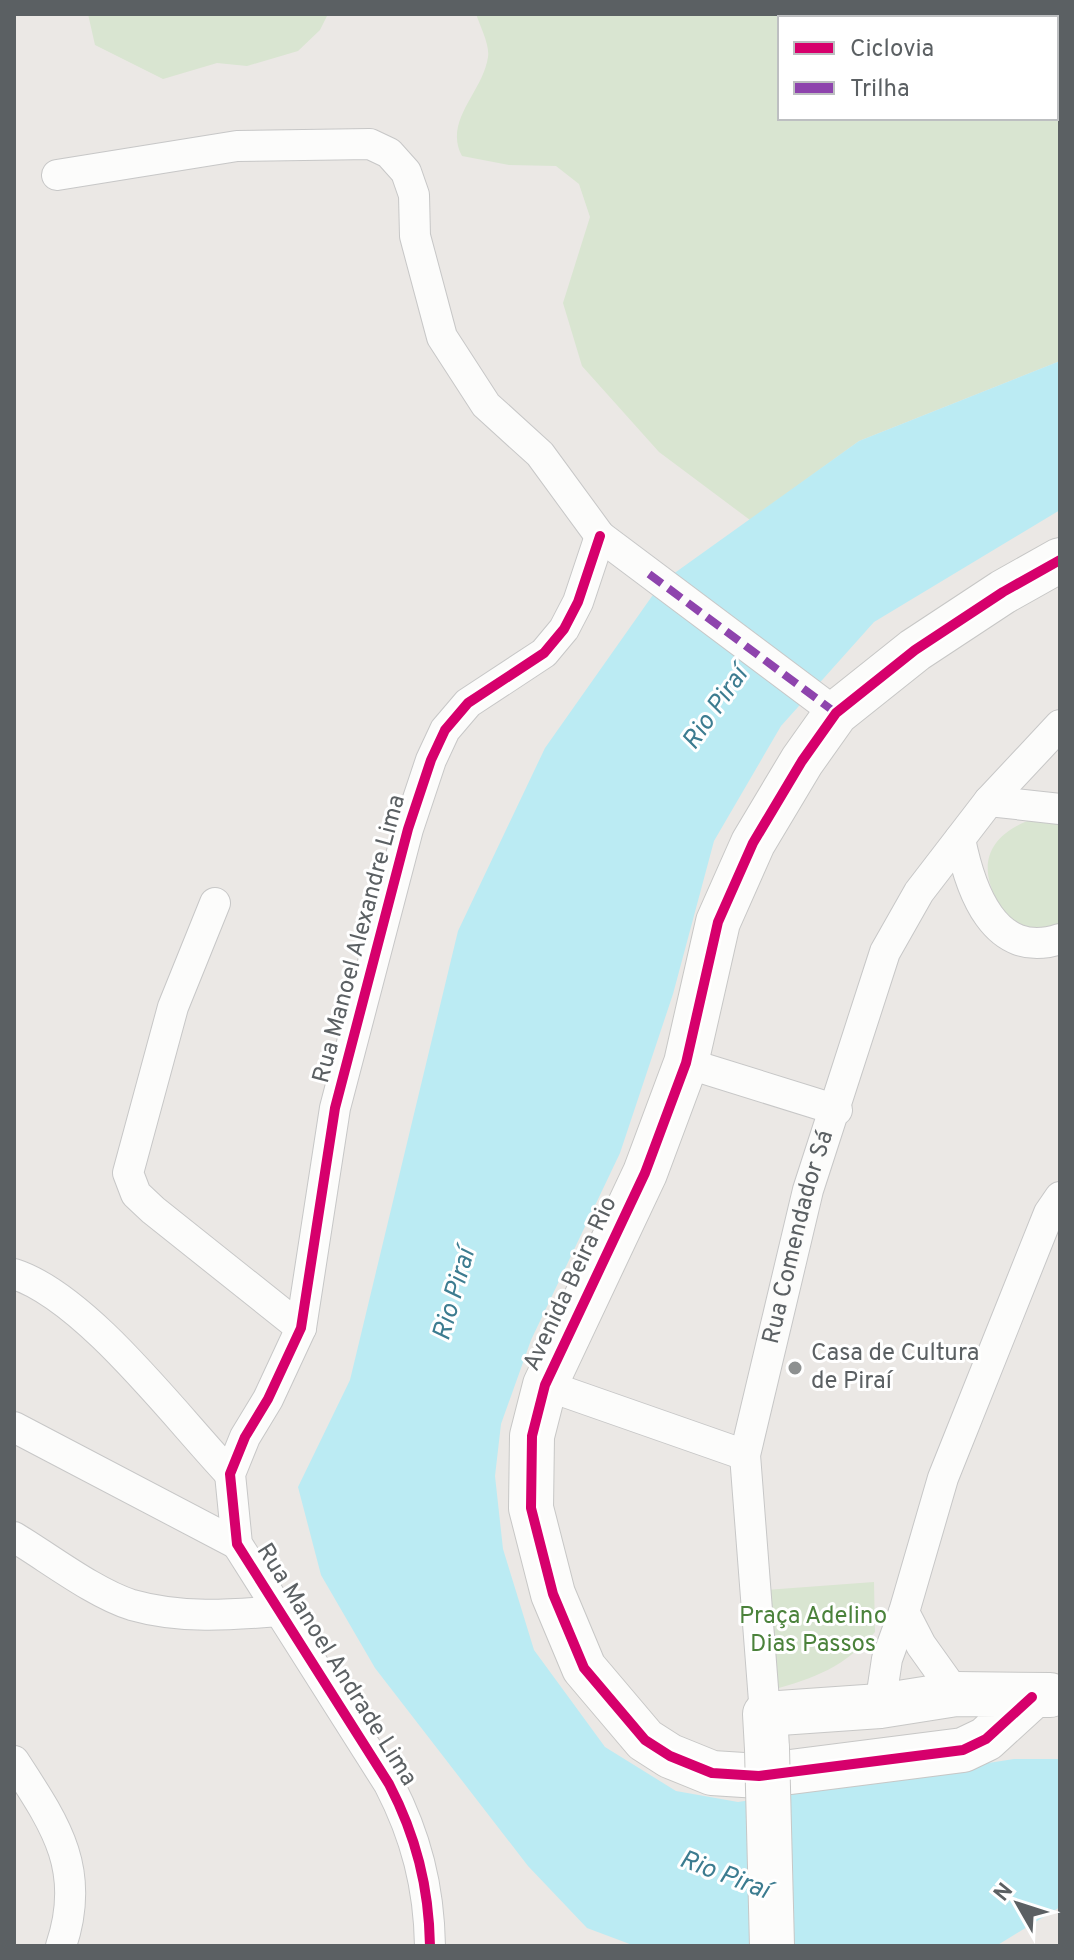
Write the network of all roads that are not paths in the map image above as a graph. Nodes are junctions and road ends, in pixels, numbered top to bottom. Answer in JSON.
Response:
{"nodes":[{"id":1,"x":57,"y":175,"type":"dead end"},
{"id":2,"x":600,"y":536,"type":"junction"},
{"id":3,"x":1060,"y":560,"type":"edge"},
{"id":4,"x":836,"y":713,"type":"junction"},
{"id":5,"x":1060,"y":725,"type":"edge"},
{"id":6,"x":989,"y":801,"type":"junction"},
{"id":7,"x":1060,"y":809,"type":"edge"},
{"id":8,"x":960,"y":839,"type":"junction"},
{"id":9,"x":215,"y":903,"type":"dead end"},
{"id":10,"x":1060,"y":939,"type":"edge"},
{"id":11,"x":686,"y":1063,"type":"junction"},
{"id":12,"x":837,"y":1110,"type":"junction"},
{"id":13,"x":326,"y":1180,"type":"joint"},
{"id":14,"x":1056,"y":1207,"type":"edge"},
{"id":15,"x":14,"y":1274,"type":"edge"},
{"id":16,"x":301,"y":1328,"type":"junction"},
{"id":17,"x":545,"y":1385,"type":"junction"},
{"id":18,"x":14,"y":1427,"type":"edge"},
{"id":19,"x":745,"y":1455,"type":"junction"},
{"id":20,"x":230,"y":1474,"type":"junction"},
{"id":21,"x":14,"y":1537,"type":"edge"},
{"id":22,"x":237,"y":1544,"type":"junction"},
{"id":23,"x":280,"y":1611,"type":"junction"},
{"id":24,"x":904,"y":1612,"type":"junction"},
{"id":25,"x":956,"y":1694,"type":"junction"},
{"id":26,"x":1046,"y":1696,"type":"edge"},
{"id":27,"x":880,"y":1706,"type":"junction"},
{"id":28,"x":766,"y":1731,"type":"junction"},
{"id":29,"x":14,"y":1761,"type":"edge"},
{"id":30,"x":61,"y":1946,"type":"edge"},
{"id":31,"x":430,"y":1946,"type":"edge"},
{"id":32,"x":772,"y":1946,"type":"edge"}],
"edges":[{"from":1,"to":2,"type":"street"},
{"from":2,"to":4,"type":"street"},
{"from":2,"to":13,"type":"street","name":"Rua Manoel Alexandre Lima"},
{"from":3,"to":4,"type":"street","name":"Avenida Beira Rio"},
{"from":4,"to":11,"type":"street","name":"Avenida Beira Rio"},
{"from":5,"to":6,"type":"street","name":"Rua Comendador Sá"},
{"from":6,"to":7,"type":"street"},
{"from":6,"to":8,"type":"street","name":"Rua Comendador Sá"},
{"from":8,"to":10,"type":"street"},
{"from":8,"to":12,"type":"street","name":"Rua Comendador Sá"},
{"from":9,"to":16,"type":"street"},
{"from":11,"to":12,"type":"street"},
{"from":11,"to":17,"type":"street","name":"Avenida Beira Rio"},
{"from":12,"to":19,"type":"street","name":"Rua Comendador Sá"},
{"from":13,"to":16,"type":"street","name":"Rua Manoel Andrade Lima"},
{"from":14,"to":24,"type":"street"},
{"from":15,"to":20,"type":"street"},
{"from":16,"to":20,"type":"street","name":"Rua Manoel Andrade Lima"},
{"from":17,"to":19,"type":"street"},
{"from":17,"to":26,"type":"street","name":"Avenida Beira Rio"},
{"from":18,"to":22,"type":"street"},
{"from":19,"to":28,"type":"street","name":"Rua Comendador Sá"},
{"from":20,"to":22,"type":"street","name":"Rua Manoel Andrade Lima"},
{"from":21,"to":23,"type":"street"},
{"from":22,"to":23,"type":"street","name":"Rua Manoel Andrade Lima"},
{"from":23,"to":31,"type":"street","name":"Rua Manoel Andrade Lima"},
{"from":24,"to":25,"type":"street"},
{"from":24,"to":27,"type":"street"},
{"from":25,"to":26,"type":"street"},
{"from":25,"to":27,"type":"street"},
{"from":27,"to":28,"type":"street"},
{"from":28,"to":32,"type":"street","bridge":true},
{"from":29,"to":30,"type":"street"}]}
